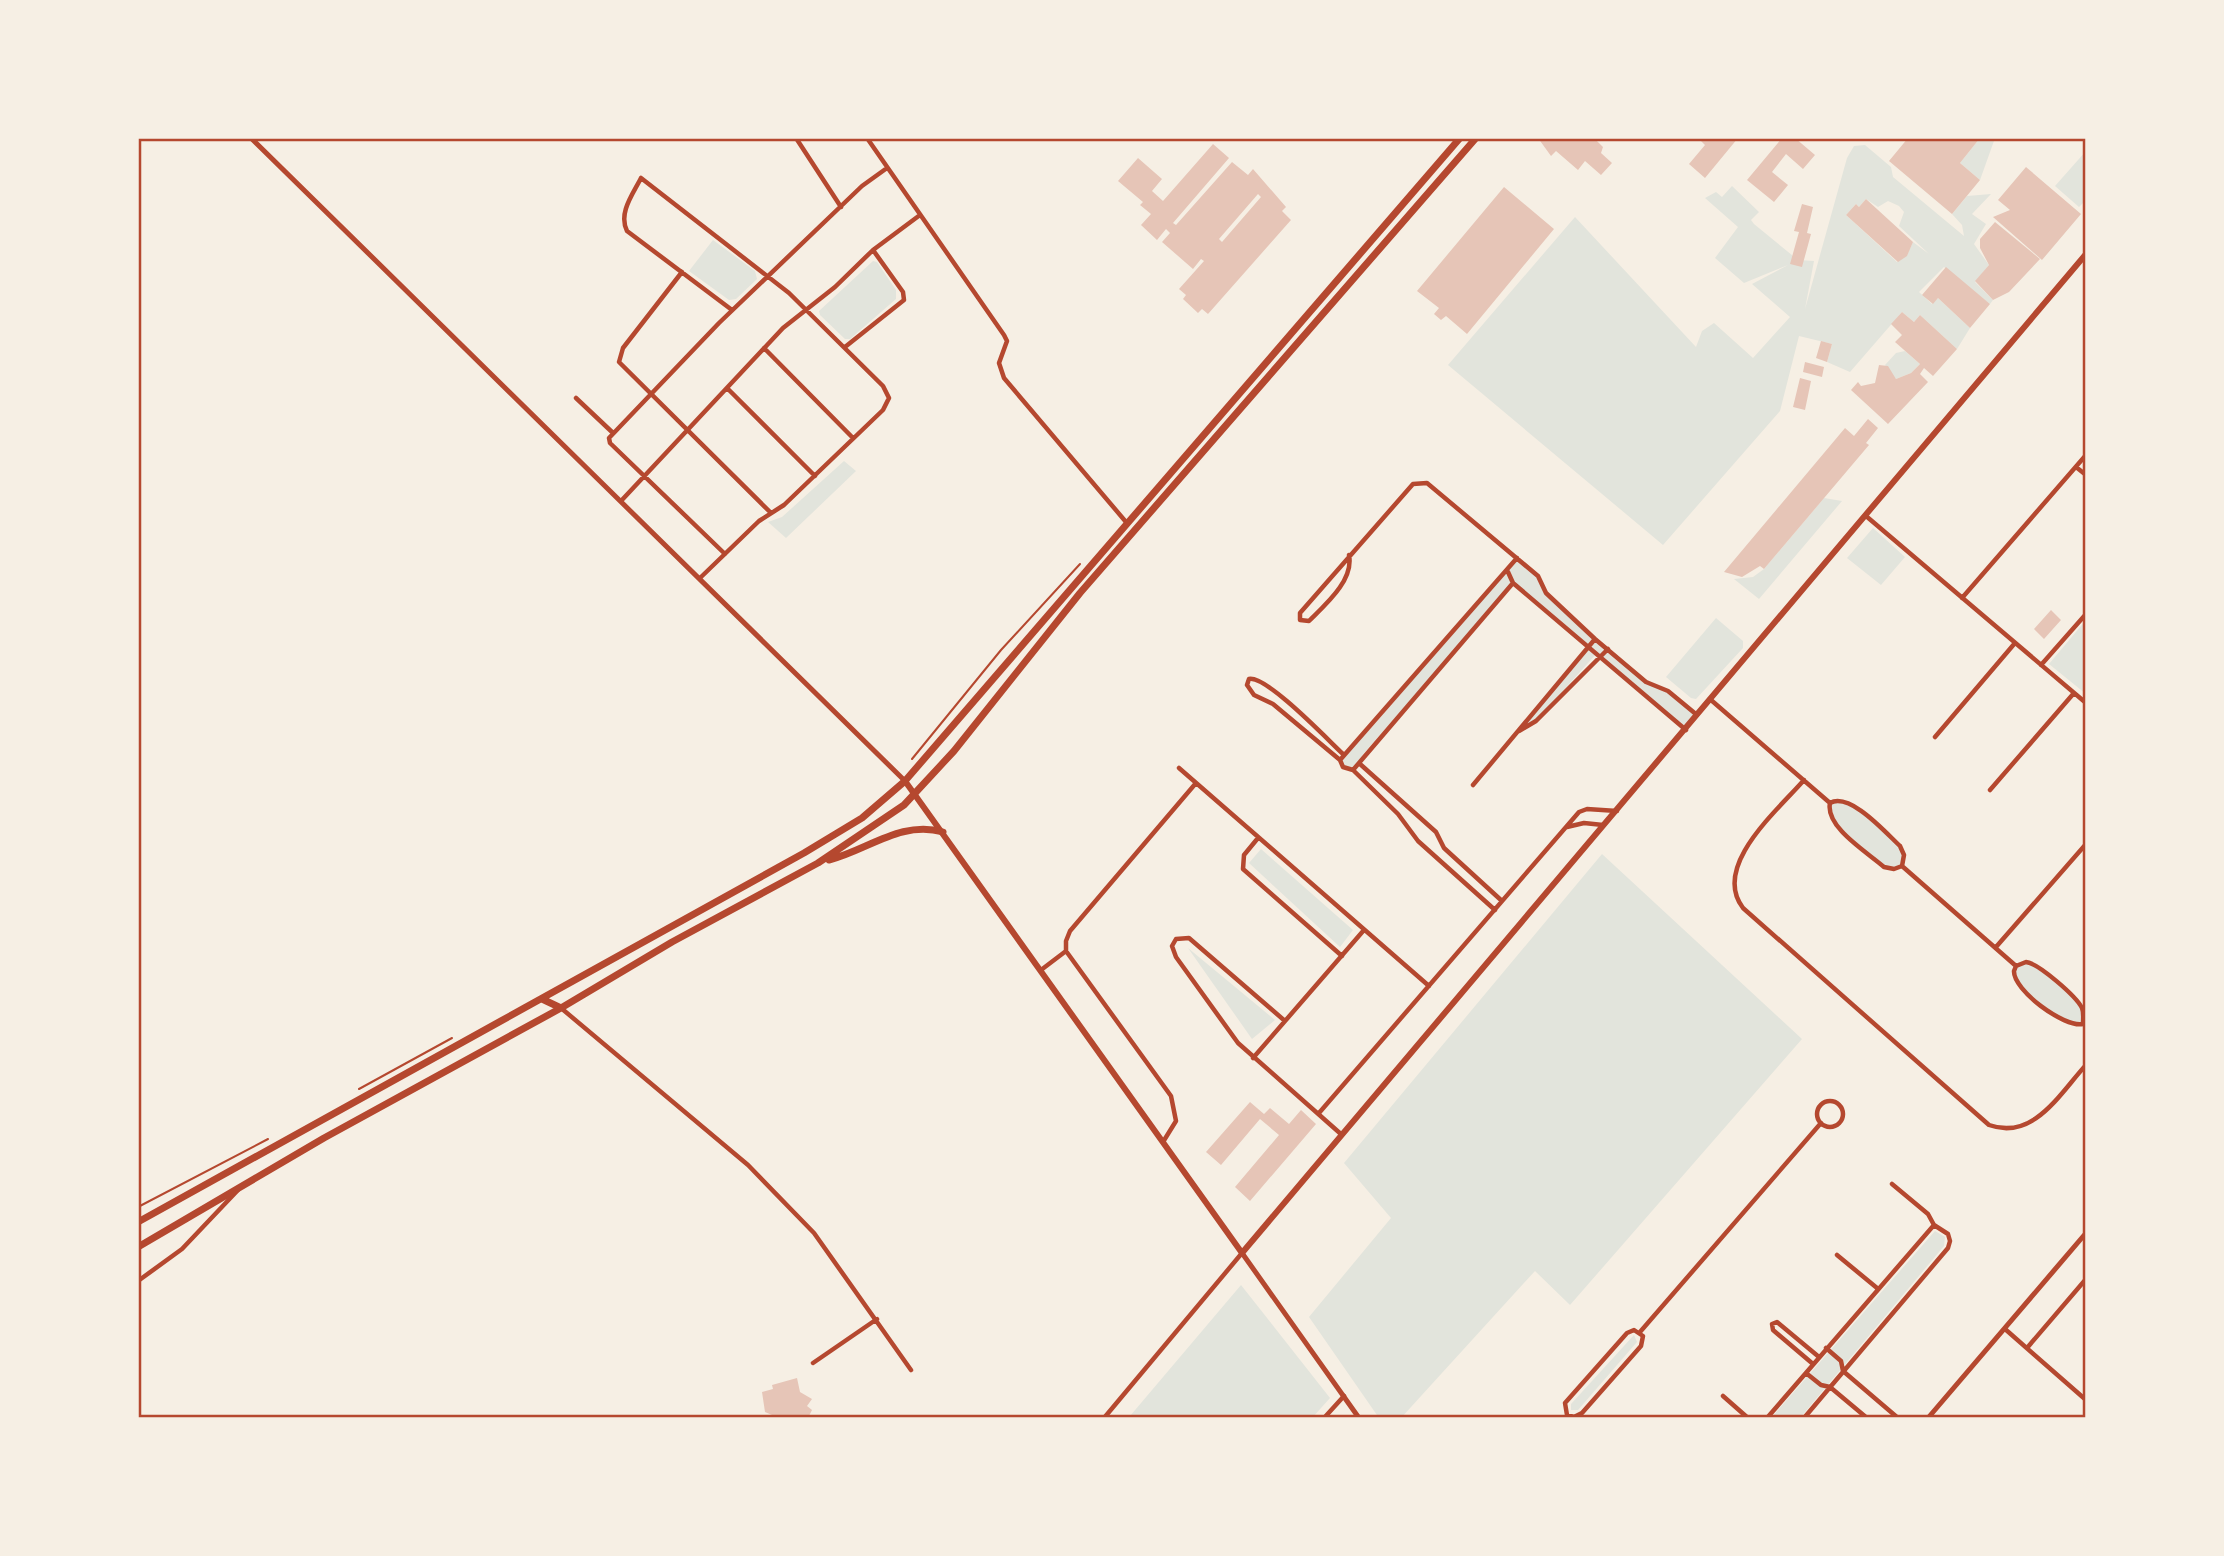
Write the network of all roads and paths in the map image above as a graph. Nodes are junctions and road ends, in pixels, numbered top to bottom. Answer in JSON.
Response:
{"nodes":[{"id":1,"x":251,"y":138,"type":"edge"},
{"id":2,"x":796,"y":138,"type":"edge"},
{"id":3,"x":867,"y":138,"type":"edge"},
{"id":4,"x":1460,"y":138,"type":"edge"},
{"id":5,"x":1476,"y":138,"type":"edge"},
{"id":6,"x":887,"y":168,"type":"junction"},
{"id":7,"x":841,"y":207,"type":"junction"},
{"id":8,"x":920,"y":215,"type":"junction"},
{"id":9,"x":873,"y":250,"type":"junction"},
{"id":10,"x":2086,"y":254,"type":"edge"},
{"id":11,"x":682,"y":272,"type":"junction"},
{"id":12,"x":768,"y":275,"type":"junction"},
{"id":13,"x":807,"y":309,"type":"junction"},
{"id":14,"x":732,"y":310,"type":"junction"},
{"id":15,"x":845,"y":347,"type":"junction"},
{"id":16,"x":764,"y":348,"type":"junction"},
{"id":17,"x":728,"y":389,"type":"junction"},
{"id":18,"x":649,"y":394,"type":"junction"},
{"id":19,"x":576,"y":397,"type":"dead end"},
{"id":20,"x":688,"y":431,"type":"junction"},
{"id":21,"x":612,"y":432,"type":"junction"},
{"id":22,"x":853,"y":438,"type":"junction"},
{"id":23,"x":2086,"y":455,"type":"edge"},
{"id":24,"x":2076,"y":467,"type":"junction"},
{"id":25,"x":2086,"y":475,"type":"edge"},
{"id":26,"x":644,"y":476,"type":"junction"},
{"id":27,"x":814,"y":476,"type":"junction"},
{"id":28,"x":621,"y":501,"type":"junction"},
{"id":29,"x":771,"y":513,"type":"junction"},
{"id":30,"x":1866,"y":516,"type":"junction"},
{"id":31,"x":1126,"y":522,"type":"junction"},
{"id":32,"x":725,"y":554,"type":"junction"},
{"id":33,"x":1349,"y":555,"type":"junction"},
{"id":34,"x":1086,"y":558,"type":"dead end"},
{"id":35,"x":1517,"y":558,"type":"junction"},
{"id":36,"x":1508,"y":572,"type":"junction"},
{"id":37,"x":700,"y":578,"type":"junction"},
{"id":38,"x":1513,"y":583,"type":"junction"},
{"id":39,"x":1549,"y":596,"type":"junction"},
{"id":40,"x":1962,"y":598,"type":"junction"},
{"id":41,"x":1542,"y":607,"type":"junction"},
{"id":42,"x":2086,"y":614,"type":"edge"},
{"id":43,"x":1595,"y":639,"type":"junction"},
{"id":44,"x":2015,"y":643,"type":"junction"},
{"id":45,"x":1588,"y":647,"type":"junction"},
{"id":46,"x":1608,"y":649,"type":"junction"},
{"id":47,"x":1599,"y":659,"type":"junction"},
{"id":48,"x":2042,"y":666,"type":"junction"},
{"id":49,"x":2074,"y":693,"type":"junction"},
{"id":50,"x":1711,"y":700,"type":"junction"},
{"id":51,"x":2086,"y":703,"type":"edge"},
{"id":52,"x":1698,"y":716,"type":"junction"},
{"id":53,"x":1686,"y":730,"type":"junction"},
{"id":54,"x":1518,"y":731,"type":"junction"},
{"id":55,"x":1935,"y":737,"type":"dead end"},
{"id":56,"x":1344,"y":753,"type":"junction"},
{"id":57,"x":1340,"y":760,"type":"junction"},
{"id":58,"x":1360,"y":762,"type":"junction"},
{"id":59,"x":1179,"y":768,"type":"dead end"},
{"id":60,"x":1353,"y":770,"type":"junction"},
{"id":61,"x":899,"y":775,"type":"junction"},
{"id":62,"x":1804,"y":780,"type":"junction"},
{"id":63,"x":905,"y":781,"type":"junction"},
{"id":64,"x":1196,"y":783,"type":"junction"},
{"id":65,"x":1473,"y":785,"type":"dead end"},
{"id":66,"x":1990,"y":790,"type":"dead end"},
{"id":67,"x":916,"y":793,"type":"junction"},
{"id":68,"x":1830,"y":803,"type":"junction"},
{"id":69,"x":1618,"y":811,"type":"junction"},
{"id":70,"x":1605,"y":826,"type":"junction"},
{"id":71,"x":1567,"y":827,"type":"junction"},
{"id":72,"x":943,"y":832,"type":"junction"},
{"id":73,"x":1258,"y":838,"type":"junction"},
{"id":74,"x":2086,"y":844,"type":"edge"},
{"id":75,"x":818,"y":863,"type":"junction"},
{"id":76,"x":1902,"y":866,"type":"junction"},
{"id":77,"x":1502,"y":901,"type":"junction"},
{"id":78,"x":1495,"y":910,"type":"junction"},
{"id":79,"x":1364,"y":930,"type":"junction"},
{"id":80,"x":1996,"y":947,"type":"junction"},
{"id":81,"x":1066,"y":951,"type":"junction"},
{"id":82,"x":1342,"y":956,"type":"junction"},
{"id":83,"x":2016,"y":966,"type":"junction"},
{"id":84,"x":1041,"y":970,"type":"junction"},
{"id":85,"x":1429,"y":986,"type":"junction"},
{"id":86,"x":542,"y":999,"type":"junction"},
{"id":87,"x":561,"y":1009,"type":"junction"},
{"id":88,"x":1285,"y":1021,"type":"junction"},
{"id":89,"x":2084,"y":1026,"type":"edge"},
{"id":90,"x":458,"y":1034,"type":"dead end"},
{"id":91,"x":1253,"y":1058,"type":"junction"},
{"id":92,"x":2086,"y":1065,"type":"edge"},
{"id":93,"x":354,"y":1092,"type":"dead end"},
{"id":94,"x":1319,"y":1113,"type":"junction"},
{"id":95,"x":1821,"y":1123,"type":"junction"},
{"id":96,"x":1342,"y":1136,"type":"junction"},
{"id":97,"x":271,"y":1138,"type":"dead end"},
{"id":98,"x":1163,"y":1142,"type":"junction"},
{"id":99,"x":1892,"y":1184,"type":"dead end"},
{"id":100,"x":238,"y":1190,"type":"junction"},
{"id":101,"x":138,"y":1207,"type":"edge"},
{"id":102,"x":138,"y":1222,"type":"edge"},
{"id":103,"x":1934,"y":1225,"type":"junction"},
{"id":104,"x":2086,"y":1233,"type":"edge"},
{"id":105,"x":138,"y":1247,"type":"edge"},
{"id":106,"x":1242,"y":1253,"type":"junction"},
{"id":107,"x":1837,"y":1255,"type":"dead end"},
{"id":108,"x":2086,"y":1279,"type":"edge"},
{"id":109,"x":138,"y":1281,"type":"edge"},
{"id":110,"x":1877,"y":1288,"type":"junction"},
{"id":111,"x":877,"y":1319,"type":"junction"},
{"id":112,"x":2005,"y":1329,"type":"junction"},
{"id":113,"x":1640,"y":1332,"type":"junction"},
{"id":114,"x":2027,"y":1348,"type":"junction"},
{"id":115,"x":1826,"y":1349,"type":"junction"},
{"id":116,"x":1819,"y":1357,"type":"junction"},
{"id":117,"x":813,"y":1363,"type":"dead end"},
{"id":118,"x":1813,"y":1364,"type":"junction"},
{"id":119,"x":911,"y":1370,"type":"dead end"},
{"id":120,"x":1843,"y":1371,"type":"junction"},
{"id":121,"x":1806,"y":1373,"type":"junction"},
{"id":122,"x":1830,"y":1387,"type":"junction"},
{"id":123,"x":1343,"y":1396,"type":"junction"},
{"id":124,"x":1723,"y":1396,"type":"dead end"},
{"id":125,"x":2086,"y":1400,"type":"edge"},
{"id":126,"x":1566,"y":1416,"type":"edge"},
{"id":127,"x":1104,"y":1418,"type":"edge"},
{"id":128,"x":1324,"y":1418,"type":"edge"},
{"id":129,"x":1359,"y":1418,"type":"edge"},
{"id":130,"x":1748,"y":1418,"type":"edge"},
{"id":131,"x":1767,"y":1418,"type":"edge"},
{"id":132,"x":1804,"y":1418,"type":"edge"},
{"id":133,"x":1867,"y":1418,"type":"edge"},
{"id":134,"x":1899,"y":1418,"type":"edge"},
{"id":135,"x":1928,"y":1418,"type":"edge"}],
"edges":[{"from":1,"to":28,"type":"street"},
{"from":2,"to":7,"type":"street"},
{"from":3,"to":6,"type":"street"},
{"from":4,"to":31,"type":"highway"},
{"from":5,"to":67,"type":"highway"},
{"from":6,"to":7,"type":"street"},
{"from":6,"to":8,"type":"street"},
{"from":7,"to":12,"type":"street"},
{"from":8,"to":9,"type":"street"},
{"from":8,"to":31,"type":"street"},
{"from":9,"to":13,"type":"street"},
{"from":9,"to":15,"type":"street"},
{"from":10,"to":30,"type":"main road"},
{"from":11,"to":12,"type":"street"},
{"from":11,"to":14,"type":"street"},
{"from":11,"to":18,"type":"street"},
{"from":12,"to":13,"type":"street"},
{"from":12,"to":14,"type":"street"},
{"from":13,"to":15,"type":"street"},
{"from":13,"to":16,"type":"street"},
{"from":14,"to":18,"type":"street"},
{"from":15,"to":22,"type":"street"},
{"from":16,"to":17,"type":"street"},
{"from":16,"to":22,"type":"street"},
{"from":17,"to":20,"type":"street"},
{"from":17,"to":27,"type":"street"},
{"from":18,"to":20,"type":"street"},
{"from":18,"to":21,"type":"street"},
{"from":19,"to":21,"type":"street"},
{"from":20,"to":26,"type":"street"},
{"from":20,"to":29,"type":"street"},
{"from":21,"to":26,"type":"street"},
{"from":22,"to":27,"type":"street"},
{"from":23,"to":24,"type":"street"},
{"from":24,"to":25,"type":"street"},
{"from":24,"to":40,"type":"street"},
{"from":26,"to":28,"type":"street"},
{"from":26,"to":32,"type":"street"},
{"from":27,"to":29,"type":"street"},
{"from":28,"to":37,"type":"street"},
{"from":29,"to":32,"type":"street"},
{"from":30,"to":40,"type":"street"},
{"from":30,"to":50,"type":"main road"},
{"from":31,"to":63,"type":"highway"},
{"from":32,"to":37,"type":"street"},
{"from":33,"to":33,"type":"street"},
{"from":33,"to":35,"type":"street"},
{"from":34,"to":61,"type":"path"},
{"from":35,"to":36,"type":"street"},
{"from":35,"to":39,"type":"street"},
{"from":36,"to":38,"type":"street"},
{"from":36,"to":56,"type":"street"},
{"from":37,"to":61,"type":"street"},
{"from":38,"to":41,"type":"street"},
{"from":38,"to":58,"type":"street"},
{"from":39,"to":41,"type":"street"},
{"from":39,"to":43,"type":"street"},
{"from":40,"to":44,"type":"street"},
{"from":41,"to":45,"type":"street"},
{"from":42,"to":48,"type":"street"},
{"from":43,"to":45,"type":"street"},
{"from":43,"to":46,"type":"street"},
{"from":44,"to":48,"type":"street"},
{"from":44,"to":55,"type":"street"},
{"from":45,"to":47,"type":"street"},
{"from":45,"to":54,"type":"street"},
{"from":46,"to":47,"type":"street"},
{"from":46,"to":52,"type":"street"},
{"from":47,"to":53,"type":"street"},
{"from":47,"to":54,"type":"street"},
{"from":48,"to":49,"type":"street"},
{"from":49,"to":51,"type":"street"},
{"from":49,"to":66,"type":"street"},
{"from":50,"to":52,"type":"main road"},
{"from":50,"to":62,"type":"street"},
{"from":52,"to":53,"type":"main road"},
{"from":53,"to":69,"type":"main road"},
{"from":54,"to":65,"type":"street"},
{"from":56,"to":57,"type":"street"},
{"from":56,"to":57,"type":"street"},
{"from":56,"to":58,"type":"street"},
{"from":57,"to":60,"type":"street"},
{"from":58,"to":60,"type":"street"},
{"from":58,"to":77,"type":"street"},
{"from":59,"to":64,"type":"street"},
{"from":60,"to":78,"type":"street"},
{"from":61,"to":63,"type":"street"},
{"from":62,"to":68,"type":"street"},
{"from":62,"to":92,"type":"street"},
{"from":63,"to":67,"type":"main road"},
{"from":63,"to":86,"type":"highway"},
{"from":64,"to":73,"type":"street"},
{"from":64,"to":81,"type":"street"},
{"from":67,"to":72,"type":"main road"},
{"from":67,"to":75,"type":"highway"},
{"from":68,"to":76,"type":"street"},
{"from":68,"to":76,"type":"street"},
{"from":69,"to":70,"type":"main road"},
{"from":69,"to":71,"type":"street"},
{"from":70,"to":71,"type":"street"},
{"from":70,"to":96,"type":"main road"},
{"from":71,"to":77,"type":"street"},
{"from":72,"to":75,"type":"highway"},
{"from":72,"to":84,"type":"main road"},
{"from":73,"to":79,"type":"street"},
{"from":73,"to":82,"type":"street"},
{"from":74,"to":80,"type":"street"},
{"from":75,"to":87,"type":"highway"},
{"from":76,"to":80,"type":"street"},
{"from":77,"to":78,"type":"street"},
{"from":78,"to":85,"type":"street"},
{"from":79,"to":82,"type":"street"},
{"from":79,"to":85,"type":"street"},
{"from":80,"to":83,"type":"street"},
{"from":81,"to":84,"type":"street"},
{"from":81,"to":98,"type":"street"},
{"from":82,"to":88,"type":"street"},
{"from":83,"to":89,"type":"street"},
{"from":83,"to":89,"type":"street"},
{"from":84,"to":98,"type":"main road"},
{"from":85,"to":94,"type":"street"},
{"from":86,"to":87,"type":"highway"},
{"from":86,"to":102,"type":"highway"},
{"from":87,"to":100,"type":"highway"},
{"from":87,"to":111,"type":"street"},
{"from":88,"to":91,"type":"street"},
{"from":88,"to":91,"type":"street"},
{"from":90,"to":93,"type":"path"},
{"from":91,"to":94,"type":"street"},
{"from":94,"to":96,"type":"street"},
{"from":95,"to":95,"type":"street"},
{"from":95,"to":113,"type":"street"},
{"from":96,"to":106,"type":"main road"},
{"from":97,"to":101,"type":"path"},
{"from":98,"to":106,"type":"main road"},
{"from":99,"to":103,"type":"street"},
{"from":100,"to":105,"type":"highway"},
{"from":100,"to":109,"type":"street"},
{"from":103,"to":110,"type":"street"},
{"from":103,"to":120,"type":"street"},
{"from":104,"to":112,"type":"street"},
{"from":106,"to":123,"type":"street"},
{"from":106,"to":127,"type":"street"},
{"from":107,"to":110,"type":"street"},
{"from":108,"to":114,"type":"street"},
{"from":110,"to":115,"type":"street"},
{"from":111,"to":117,"type":"street"},
{"from":111,"to":119,"type":"street"},
{"from":112,"to":114,"type":"street"},
{"from":112,"to":135,"type":"street"},
{"from":113,"to":126,"type":"street"},
{"from":113,"to":126,"type":"street"},
{"from":114,"to":125,"type":"street"},
{"from":115,"to":116,"type":"street"},
{"from":115,"to":120,"type":"street"},
{"from":116,"to":118,"type":"street"},
{"from":116,"to":118,"type":"street"},
{"from":118,"to":121,"type":"street"},
{"from":120,"to":122,"type":"street"},
{"from":120,"to":134,"type":"street"},
{"from":121,"to":122,"type":"street"},
{"from":121,"to":131,"type":"street"},
{"from":122,"to":132,"type":"street"},
{"from":122,"to":133,"type":"street"},
{"from":123,"to":128,"type":"street"},
{"from":123,"to":129,"type":"street"},
{"from":124,"to":130,"type":"street"}]}
